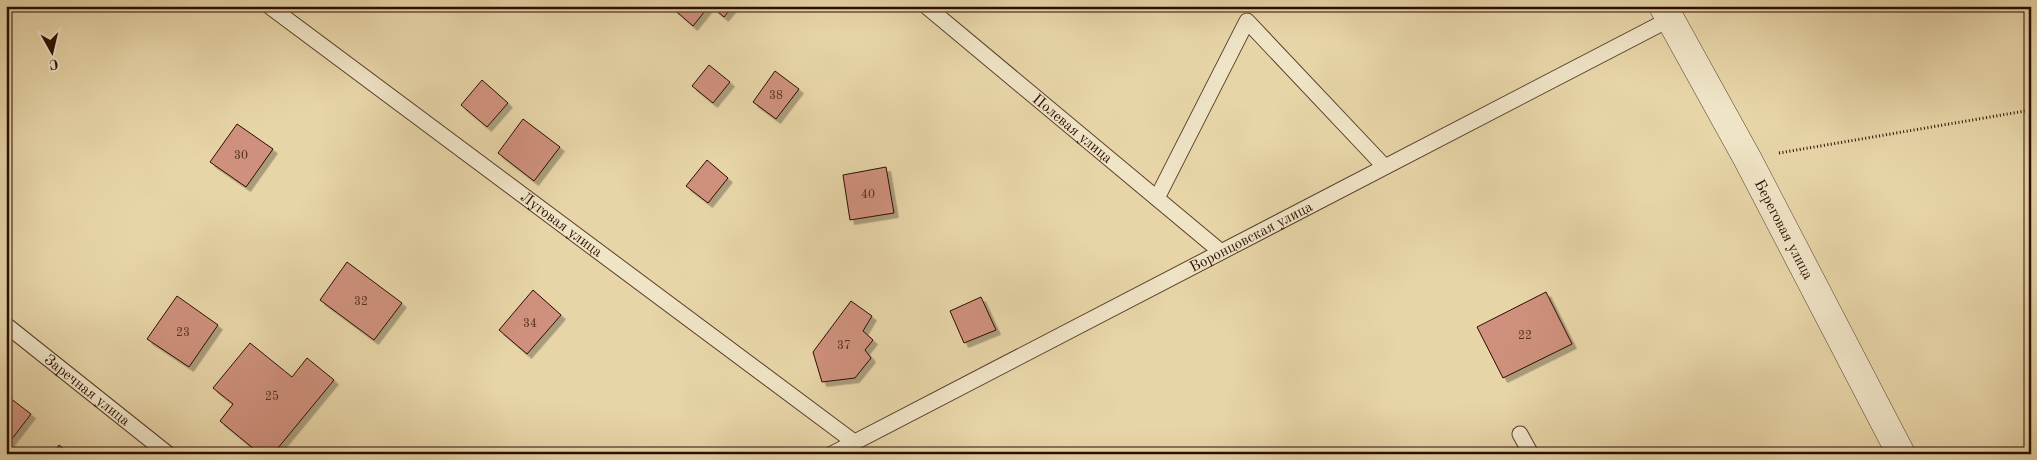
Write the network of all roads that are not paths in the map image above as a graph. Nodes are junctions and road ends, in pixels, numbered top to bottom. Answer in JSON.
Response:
{"nodes":[{"id":1,"x":269,"y":6,"type":"edge"},
{"id":2,"x":926,"y":6,"type":"edge"},
{"id":3,"x":1666,"y":13,"type":"edge"},
{"id":4,"x":1384,"y":166,"type":"junction"},
{"id":5,"x":1157,"y":198,"type":"junction"},
{"id":6,"x":1220,"y":251,"type":"junction"},
{"id":7,"x":6,"y":325,"type":"edge"},
{"id":8,"x":1520,"y":434,"type":"dead end"},
{"id":9,"x":854,"y":442,"type":"junction"},
{"id":10,"x":168,"y":454,"type":"edge"},
{"id":11,"x":832,"y":454,"type":"edge"},
{"id":12,"x":1531,"y":454,"type":"edge"},
{"id":13,"x":1901,"y":454,"type":"edge"}],
"edges":[{"from":1,"to":9,"type":"lane","name":"Луговая улица"},
{"from":2,"to":5,"type":"lane","name":"Полевая улица"},
{"from":3,"to":4,"type":"lane","name":"Воронцовская улица"},
{"from":3,"to":13,"type":"street","name":"Береговая улица"},
{"from":4,"to":5,"type":"lane"},
{"from":4,"to":6,"type":"lane","name":"Воронцовская улица"},
{"from":5,"to":6,"type":"lane","name":"Полевая улица"},
{"from":6,"to":9,"type":"lane","name":"Воронцовская улица"},
{"from":7,"to":10,"type":"lane","name":"Заречная улица"},
{"from":8,"to":12,"type":"lane"},
{"from":9,"to":11,"type":"lane","name":"Воронцовская улица"}]}
